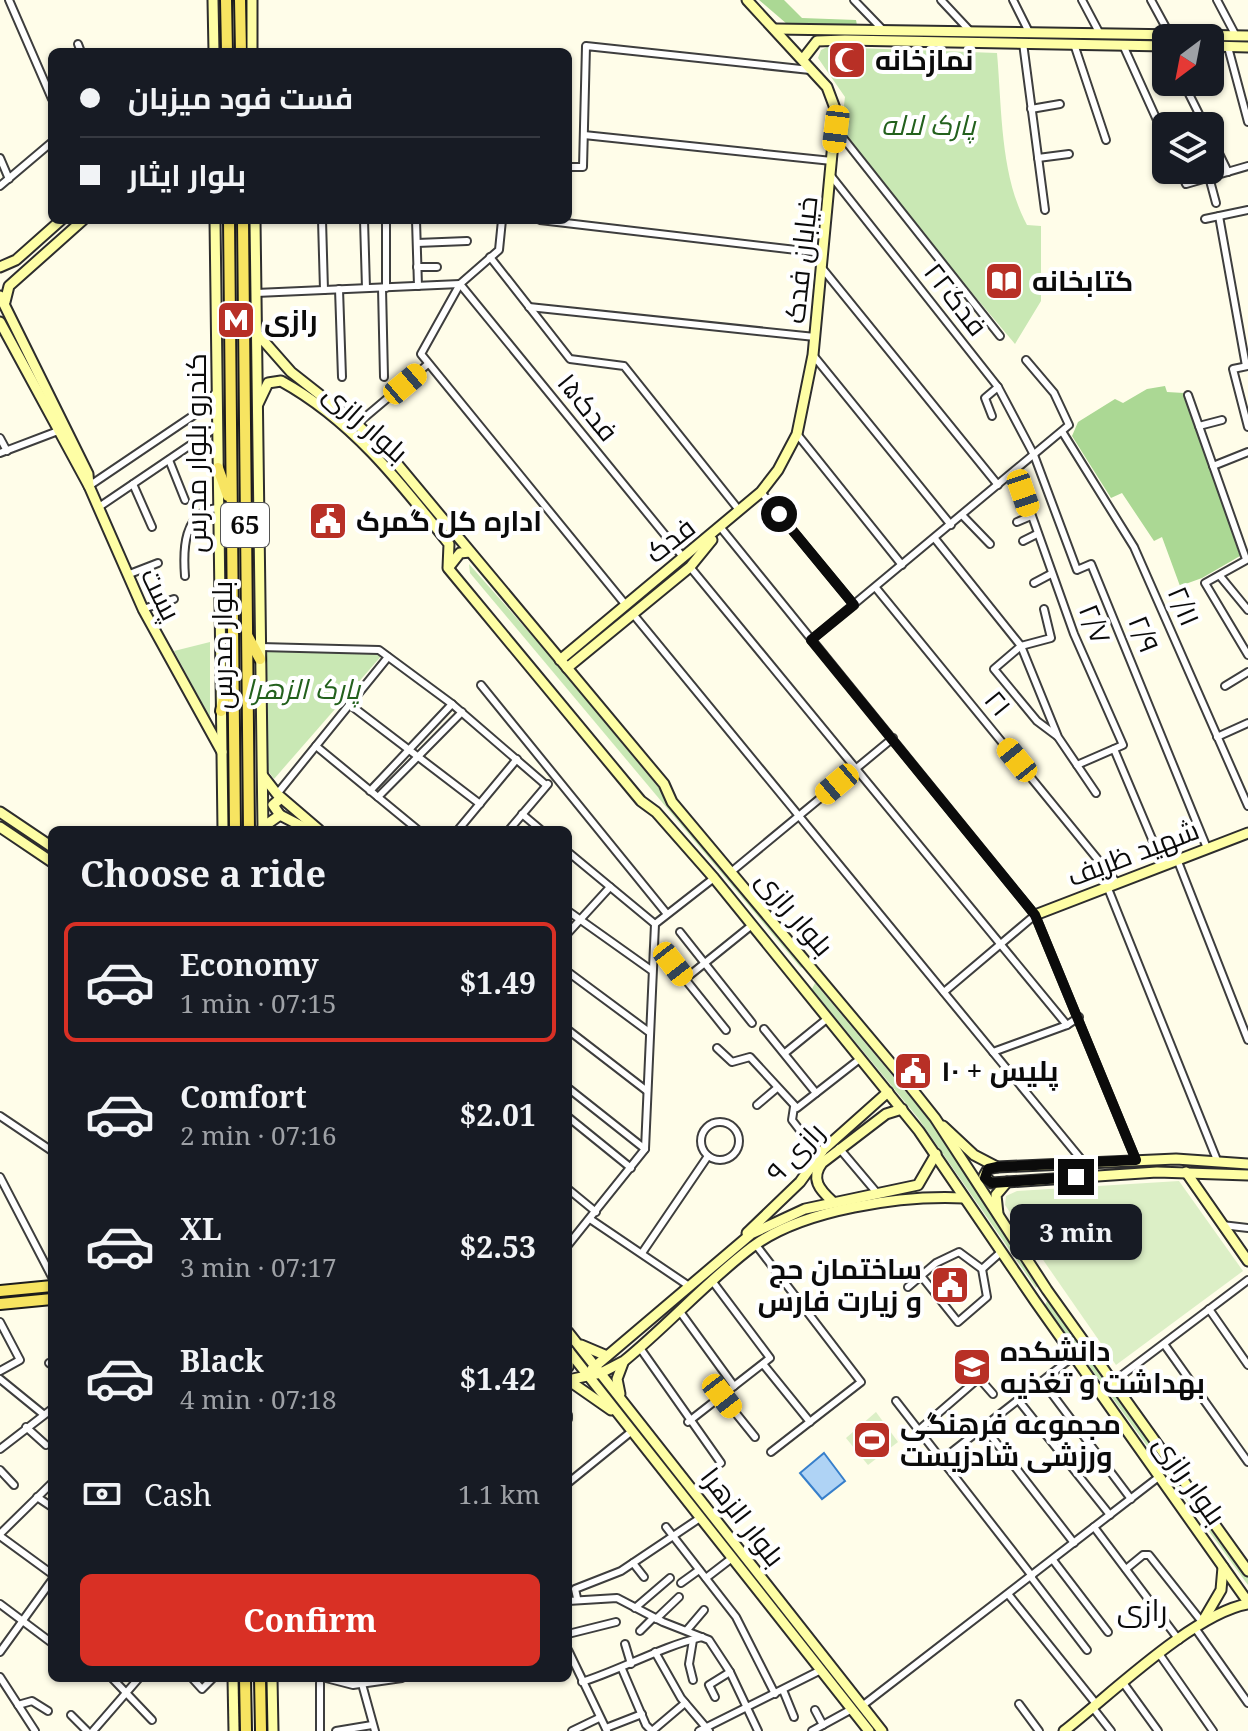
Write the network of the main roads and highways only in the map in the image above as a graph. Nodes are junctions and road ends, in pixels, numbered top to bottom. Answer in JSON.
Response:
{"nodes":[{"id":1,"x":213,"y":0,"type":"edge"},
{"id":2,"x":226,"y":0,"type":"edge"},
{"id":3,"x":240,"y":0,"type":"edge"},
{"id":4,"x":252,"y":0,"type":"edge"},
{"id":5,"x":747,"y":0,"type":"edge"},
{"id":6,"x":775,"y":29,"type":"junction"},
{"id":7,"x":845,"y":35,"type":"junction"},
{"id":8,"x":1248,"y":36,"type":"edge"},
{"id":9,"x":1152,"y":46,"type":"edge"},
{"id":10,"x":1224,"y":47,"type":"edge"},
{"id":11,"x":1248,"y":47,"type":"edge"},
{"id":12,"x":214,"y":48,"type":"edge"},
{"id":13,"x":227,"y":48,"type":"edge"},
{"id":14,"x":241,"y":48,"type":"edge"},
{"id":15,"x":252,"y":48,"type":"edge"},
{"id":16,"x":803,"y":59,"type":"junction"},
{"id":17,"x":56,"y":224,"type":"edge"},
{"id":18,"x":78,"y":224,"type":"edge"},
{"id":19,"x":215,"y":224,"type":"edge"},
{"id":20,"x":229,"y":224,"type":"edge"},
{"id":21,"x":243,"y":224,"type":"edge"},
{"id":22,"x":255,"y":224,"type":"edge"},
{"id":23,"x":19,"y":257,"type":"junction"},
{"id":24,"x":0,"y":267,"type":"edge"},
{"id":25,"x":27,"y":268,"type":"junction"},
{"id":26,"x":0,"y":296,"type":"edge"},
{"id":27,"x":5,"y":306,"type":"junction"},
{"id":28,"x":0,"y":322,"type":"edge"},
{"id":29,"x":254,"y":330,"type":"junction"},
{"id":30,"x":230,"y":337,"type":"junction"},
{"id":31,"x":23,"y":340,"type":"junction"},
{"id":32,"x":12,"y":345,"type":"junction"},
{"id":33,"x":217,"y":350,"type":"junction"},
{"id":34,"x":258,"y":404,"type":"junction"},
{"id":35,"x":62,"y":430,"type":"junction"},
{"id":36,"x":218,"y":468,"type":"junction"},
{"id":37,"x":232,"y":506,"type":"junction"},
{"id":38,"x":721,"y":528,"type":"junction"},
{"id":39,"x":470,"y":552,"type":"junction"},
{"id":40,"x":448,"y":568,"type":"junction"},
{"id":41,"x":247,"y":635,"type":"junction"},
{"id":42,"x":580,"y":650,"type":"junction"},
{"id":43,"x":260,"y":659,"type":"junction"},
{"id":44,"x":234,"y":662,"type":"junction"},
{"id":45,"x":564,"y":664,"type":"junction"},
{"id":46,"x":221,"y":716,"type":"junction"},
{"id":47,"x":200,"y":718,"type":"junction"},
{"id":48,"x":222,"y":752,"type":"junction"},
{"id":49,"x":263,"y":776,"type":"junction"},
{"id":50,"x":279,"y":796,"type":"junction"},
{"id":51,"x":0,"y":812,"type":"edge"},
{"id":52,"x":280,"y":815,"type":"junction"},
{"id":53,"x":223,"y":826,"type":"edge"},
{"id":54,"x":235,"y":826,"type":"edge"},
{"id":55,"x":249,"y":826,"type":"edge"},
{"id":56,"x":263,"y":826,"type":"edge"},
{"id":57,"x":267,"y":826,"type":"edge"},
{"id":58,"x":301,"y":826,"type":"edge"},
{"id":59,"x":314,"y":826,"type":"edge"},
{"id":60,"x":0,"y":827,"type":"edge"},
{"id":61,"x":1248,"y":834,"type":"edge"},
{"id":62,"x":48,"y":844,"type":"edge"},
{"id":63,"x":48,"y":859,"type":"edge"},
{"id":64,"x":1035,"y":915,"type":"road end"},
{"id":65,"x":811,"y":966,"type":"junction"},
{"id":66,"x":796,"y":979,"type":"junction"},
{"id":67,"x":888,"y":1092,"type":"junction"},
{"id":68,"x":879,"y":1104,"type":"junction"},
{"id":69,"x":902,"y":1109,"type":"junction"},
{"id":70,"x":886,"y":1114,"type":"junction"},
{"id":71,"x":935,"y":1118,"type":"junction"},
{"id":72,"x":936,"y":1154,"type":"junction"},
{"id":73,"x":819,"y":1161,"type":"junction"},
{"id":74,"x":1248,"y":1164,"type":"edge"},
{"id":75,"x":997,"y":1167,"type":"junction"},
{"id":76,"x":1186,"y":1172,"type":"junction"},
{"id":77,"x":1248,"y":1175,"type":"edge"},
{"id":78,"x":923,"y":1182,"type":"junction"},
{"id":79,"x":1007,"y":1182,"type":"junction"},
{"id":80,"x":928,"y":1198,"type":"junction"},
{"id":81,"x":964,"y":1198,"type":"junction"},
{"id":82,"x":832,"y":1201,"type":"junction"},
{"id":83,"x":1000,"y":1221,"type":"junction"},
{"id":84,"x":737,"y":1244,"type":"junction"},
{"id":85,"x":1248,"y":1261,"type":"edge"},
{"id":86,"x":48,"y":1286,"type":"edge"},
{"id":87,"x":1047,"y":1290,"type":"junction"},
{"id":88,"x":0,"y":1291,"type":"edge"},
{"id":89,"x":48,"y":1299,"type":"edge"},
{"id":90,"x":1035,"y":1301,"type":"junction"},
{"id":91,"x":0,"y":1304,"type":"edge"},
{"id":92,"x":572,"y":1337,"type":"edge"},
{"id":93,"x":576,"y":1342,"type":"junction"},
{"id":94,"x":611,"y":1353,"type":"junction"},
{"id":95,"x":572,"y":1356,"type":"edge"},
{"id":96,"x":624,"y":1361,"type":"junction"},
{"id":97,"x":598,"y":1369,"type":"junction"},
{"id":98,"x":587,"y":1374,"type":"junction"},
{"id":99,"x":572,"y":1379,"type":"edge"},
{"id":100,"x":572,"y":1383,"type":"edge"},
{"id":101,"x":621,"y":1398,"type":"junction"},
{"id":102,"x":621,"y":1417,"type":"junction"},
{"id":103,"x":674,"y":1464,"type":"junction"},
{"id":104,"x":663,"y":1471,"type":"junction"},
{"id":105,"x":1223,"y":1566,"type":"junction"},
{"id":106,"x":1248,"y":1571,"type":"edge"},
{"id":107,"x":1248,"y":1603,"type":"edge"},
{"id":108,"x":1199,"y":1625,"type":"junction"},
{"id":109,"x":233,"y":1682,"type":"edge"},
{"id":110,"x":245,"y":1682,"type":"edge"},
{"id":111,"x":260,"y":1682,"type":"edge"},
{"id":112,"x":272,"y":1682,"type":"edge"},
{"id":113,"x":857,"y":1707,"type":"junction"},
{"id":114,"x":246,"y":1729,"type":"edge"},
{"id":115,"x":261,"y":1729,"type":"edge"},
{"id":116,"x":234,"y":1731,"type":"edge"},
{"id":117,"x":273,"y":1731,"type":"edge"},
{"id":118,"x":869,"y":1731,"type":"edge"},
{"id":119,"x":882,"y":1731,"type":"edge"},
{"id":120,"x":1064,"y":1731,"type":"edge"}],
"edges":[{"from":1,"to":12,"type":"main road"},
{"from":2,"to":13,"type":"main road"},
{"from":3,"to":14,"type":"main road"},
{"from":4,"to":15,"type":"main road"},
{"from":5,"to":6,"type":"main road","name":"خیابان فدک"},
{"from":6,"to":7,"type":"main road"},
{"from":6,"to":16,"type":"main road","name":"خیابان فدک"},
{"from":7,"to":8,"type":"main road"},
{"from":7,"to":9,"type":"main road"},
{"from":7,"to":16,"type":"main road"},
{"from":10,"to":11,"type":"main road"},
{"from":16,"to":38,"type":"main road","name":"خیابان فدک"},
{"from":17,"to":23,"type":"main road"},
{"from":18,"to":25,"type":"main road"},
{"from":19,"to":33,"type":"main road","name":"کندرو بلوار مدرس"},
{"from":20,"to":30,"type":"main road","name":"بلوار مدرس","number":"65"},
{"from":21,"to":41,"type":"main road","name":"بلوار مدرس","number":"65"},
{"from":22,"to":29,"type":"main road"},
{"from":23,"to":24,"type":"main road"},
{"from":23,"to":25,"type":"main road"},
{"from":25,"to":27,"type":"main road"},
{"from":26,"to":27,"type":"main road","name":"پست"},
{"from":27,"to":31,"type":"main road","name":"پست"},
{"from":28,"to":32,"type":"main road","name":"پست"},
{"from":29,"to":34,"type":"main road"},
{"from":29,"to":39,"type":"main road","name":"بلوار رازی"},
{"from":30,"to":33,"type":"main road"},
{"from":30,"to":37,"type":"main road","name":"بلوار مدرس","number":"65"},
{"from":31,"to":32,"type":"main road"},
{"from":31,"to":35,"type":"main road","name":"پست"},
{"from":32,"to":35,"type":"main road","name":"پست"},
{"from":33,"to":36,"type":"main road","name":"کندرو بلوار مدرس"},
{"from":34,"to":40,"type":"main road","name":"بلوار رازی"},
{"from":34,"to":43,"type":"main road"},
{"from":35,"to":47,"type":"main road","name":"پست"},
{"from":36,"to":37,"type":"main road"},
{"from":36,"to":46,"type":"main road","name":"کندرو بلوار مدرس"},
{"from":37,"to":44,"type":"main road","name":"بلوار مدرس","number":"65"},
{"from":38,"to":42,"type":"main road","name":"فدک"},
{"from":38,"to":42,"type":"main road","name":"فدک"},
{"from":39,"to":40,"type":"main road"},
{"from":39,"to":45,"type":"main road","name":"بلوار رازی"},
{"from":40,"to":66,"type":"main road","name":"بلوار رازی"},
{"from":41,"to":43,"type":"main road"},
{"from":41,"to":55,"type":"main road","name":"بلوار مدرس","number":"65"},
{"from":42,"to":45,"type":"main road","name":"فدک"},
{"from":43,"to":49,"type":"main road"},
{"from":44,"to":46,"type":"main road"},
{"from":44,"to":54,"type":"main road","name":"بلوار مدرس","number":"65"},
{"from":45,"to":65,"type":"main road","name":"بلوار رازی"},
{"from":46,"to":47,"type":"main road"},
{"from":46,"to":48,"type":"main road","name":"کندرو بلوار مدرس"},
{"from":47,"to":48,"type":"main road","name":"پست"},
{"from":48,"to":53,"type":"main road","name":"کندرو بلوار مدرس"},
{"from":49,"to":50,"type":"main road"},
{"from":49,"to":56,"type":"main road"},
{"from":50,"to":52,"type":"main road"},
{"from":50,"to":59,"type":"main road"},
{"from":51,"to":62,"type":"main road"},
{"from":52,"to":57,"type":"main road"},
{"from":52,"to":58,"type":"main road"},
{"from":60,"to":63,"type":"main road"},
{"from":61,"to":64,"type":"main road","name":"شهید ظریف"},
{"from":65,"to":66,"type":"main road"},
{"from":65,"to":71,"type":"main road","name":"بلوار رازی"},
{"from":66,"to":67,"type":"main road","name":"بلوار رازی"},
{"from":67,"to":68,"type":"main road","name":"رازی ۹"},
{"from":67,"to":69,"type":"main road","name":"بلوار رازی"},
{"from":68,"to":70,"type":"main road"},
{"from":68,"to":73,"type":"main road","name":"رازی ۹"},
{"from":69,"to":70,"type":"main road","name":"رازی ۹"},
{"from":69,"to":72,"type":"main road","name":"بلوار رازی"},
{"from":70,"to":73,"type":"main road","name":"رازی ۹"},
{"from":71,"to":75,"type":"main road"},
{"from":71,"to":83,"type":"main road","name":"بلوار رازی"},
{"from":72,"to":78,"type":"main road"},
{"from":72,"to":81,"type":"main road","name":"بلوار رازی"},
{"from":73,"to":82,"type":"main road","name":"رازی ۹"},
{"from":73,"to":84,"type":"main road","name":"رازی ۹"},
{"from":74,"to":75,"type":"main road"},
{"from":75,"to":79,"type":"main road"},
{"from":76,"to":77,"type":"main road"},
{"from":76,"to":79,"type":"main road"},
{"from":76,"to":85,"type":"main road"},
{"from":78,"to":80,"type":"main road"},
{"from":78,"to":82,"type":"main road"},
{"from":79,"to":83,"type":"main road"},
{"from":80,"to":81,"type":"main road"},
{"from":80,"to":96,"type":"main road"},
{"from":81,"to":90,"type":"main road","name":"بلوار رازی"},
{"from":82,"to":84,"type":"main road"},
{"from":83,"to":87,"type":"main road","name":"بلوار رازی"},
{"from":84,"to":94,"type":"main road"},
{"from":86,"to":88,"type":"main road"},
{"from":87,"to":90,"type":"main road"},
{"from":87,"to":106,"type":"main road","name":"بلوار رازی"},
{"from":89,"to":91,"type":"main road"},
{"from":90,"to":105,"type":"main road","name":"بلوار رازی"},
{"from":92,"to":93,"type":"main road","name":"بلوار الزهرا"},
{"from":93,"to":94,"type":"main road"},
{"from":93,"to":97,"type":"main road","name":"بلوار الزهرا"},
{"from":94,"to":96,"type":"main road"},
{"from":94,"to":97,"type":"main road"},
{"from":95,"to":98,"type":"main road","name":"بلوار الزهرا"},
{"from":96,"to":97,"type":"main road"},
{"from":96,"to":101,"type":"main road"},
{"from":97,"to":98,"type":"main road"},
{"from":97,"to":101,"type":"main road","name":"بلوار الزهرا"},
{"from":98,"to":99,"type":"main road"},
{"from":98,"to":102,"type":"main road","name":"بلوار الزهرا"},
{"from":100,"to":102,"type":"main road"},
{"from":101,"to":103,"type":"main road","name":"بلوار الزهرا"},
{"from":102,"to":104,"type":"main road","name":"بلوار الزهرا"},
{"from":103,"to":104,"type":"main road"},
{"from":103,"to":113,"type":"main road","name":"بلوار الزهرا"},
{"from":104,"to":113,"type":"main road","name":"بلوار الزهرا"},
{"from":105,"to":107,"type":"main road","name":"بلوار رازی"},
{"from":105,"to":108,"type":"main road"},
{"from":107,"to":108,"type":"main road"},
{"from":108,"to":120,"type":"main road"},
{"from":109,"to":116,"type":"main road"},
{"from":110,"to":114,"type":"main road"},
{"from":111,"to":115,"type":"main road"},
{"from":112,"to":117,"type":"main road"},
{"from":113,"to":118,"type":"main road","name":"بلوار الزهرا"},
{"from":113,"to":119,"type":"main road","name":"بلوار الزهرا"},
{"from":114,"to":115,"type":"main road"}]}
